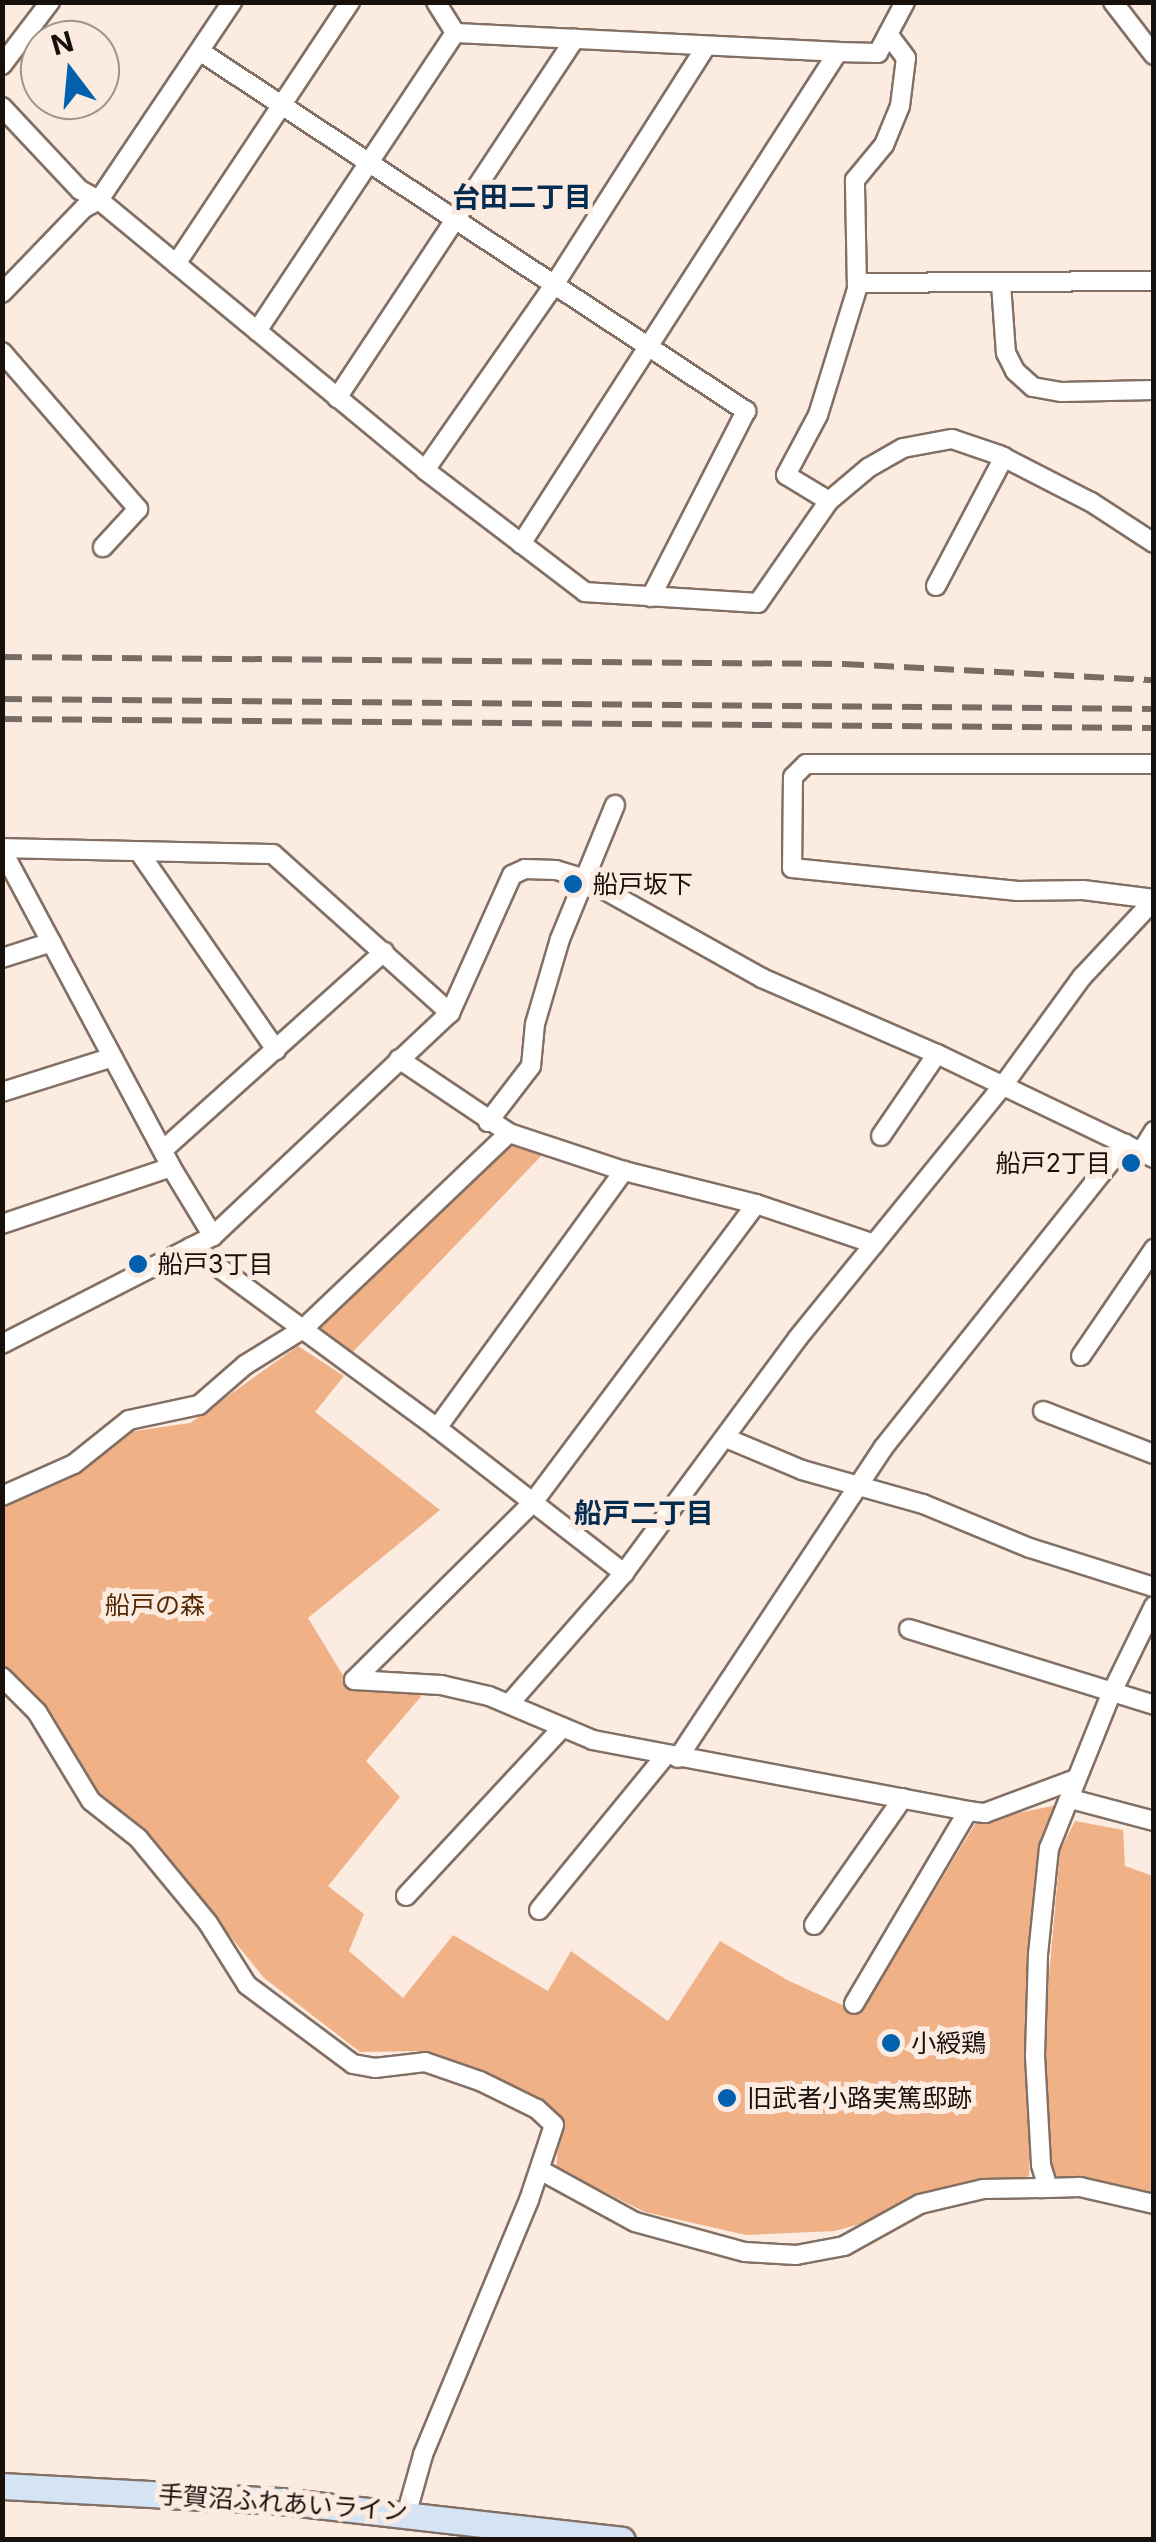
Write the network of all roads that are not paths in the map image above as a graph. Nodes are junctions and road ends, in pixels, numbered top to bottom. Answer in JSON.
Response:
{"nodes":[{"id":1,"x":50,"y":2,"type":"edge"},
{"id":2,"x":232,"y":2,"type":"edge"},
{"id":3,"x":350,"y":2,"type":"edge"},
{"id":4,"x":436,"y":2,"type":"edge"},
{"id":5,"x":905,"y":2,"type":"edge"},
{"id":6,"x":1113,"y":2,"type":"edge"},
{"id":7,"x":455,"y":32,"type":"junction"},
{"id":8,"x":888,"y":34,"type":"junction"},
{"id":9,"x":575,"y":38,"type":"junction"},
{"id":10,"x":706,"y":46,"type":"junction"},
{"id":11,"x":201,"y":52,"type":"junction"},
{"id":12,"x":838,"y":52,"type":"junction"},
{"id":13,"x":1154,"y":55,"type":"edge"},
{"id":14,"x":2,"y":65,"type":"edge"},
{"id":15,"x":2,"y":106,"type":"edge"},
{"id":16,"x":282,"y":106,"type":"junction"},
{"id":17,"x":9,"y":131,"type":"edge"},
{"id":18,"x":368,"y":164,"type":"junction"},
{"id":19,"x":99,"y":200,"type":"junction"},
{"id":20,"x":455,"y":220,"type":"junction"},
{"id":21,"x":176,"y":264,"type":"junction"},
{"id":22,"x":1154,"y":281,"type":"edge"},
{"id":23,"x":554,"y":284,"type":"junction"},
{"id":24,"x":857,"y":284,"type":"junction"},
{"id":25,"x":1001,"y":284,"type":"junction"},
{"id":26,"x":2,"y":293,"type":"edge"},
{"id":27,"x":257,"y":332,"type":"junction"},
{"id":28,"x":648,"y":346,"type":"junction"},
{"id":29,"x":2,"y":352,"type":"edge"},
{"id":30,"x":1154,"y":390,"type":"edge"},
{"id":31,"x":337,"y":398,"type":"junction"},
{"id":32,"x":1004,"y":457,"type":"junction"},
{"id":33,"x":425,"y":470,"type":"junction"},
{"id":34,"x":829,"y":500,"type":"junction"},
{"id":35,"x":1152,"y":538,"type":"edge"},
{"id":36,"x":521,"y":544,"type":"junction"},
{"id":37,"x":102,"y":547,"type":"dead end"},
{"id":38,"x":936,"y":586,"type":"dead end"},
{"id":39,"x":651,"y":598,"type":"junction"},
{"id":40,"x":1154,"y":764,"type":"edge"},
{"id":41,"x":615,"y":805,"type":"dead end"},
{"id":42,"x":2,"y":849,"type":"edge"},
{"id":43,"x":139,"y":852,"type":"junction"},
{"id":44,"x":585,"y":879,"type":"junction"},
{"id":45,"x":1154,"y":900,"type":"edge"},
{"id":46,"x":52,"y":942,"type":"junction"},
{"id":47,"x":384,"y":952,"type":"junction"},
{"id":48,"x":2,"y":958,"type":"edge"},
{"id":49,"x":450,"y":1013,"type":"junction"},
{"id":50,"x":276,"y":1050,"type":"junction"},
{"id":51,"x":937,"y":1054,"type":"junction"},
{"id":52,"x":113,"y":1057,"type":"junction"},
{"id":53,"x":400,"y":1058,"type":"junction"},
{"id":54,"x":1002,"y":1087,"type":"junction"},
{"id":55,"x":2,"y":1092,"type":"edge"},
{"id":56,"x":488,"y":1122,"type":"junction"},
{"id":57,"x":1154,"y":1131,"type":"edge"},
{"id":58,"x":509,"y":1133,"type":"junction"},
{"id":59,"x":881,"y":1136,"type":"dead end"},
{"id":60,"x":1140,"y":1151,"type":"edge"},
{"id":61,"x":167,"y":1159,"type":"junction"},
{"id":62,"x":624,"y":1171,"type":"junction"},
{"id":63,"x":756,"y":1204,"type":"junction"},
{"id":64,"x":2,"y":1224,"type":"edge"},
{"id":65,"x":212,"y":1236,"type":"junction"},
{"id":66,"x":874,"y":1244,"type":"junction"},
{"id":67,"x":191,"y":1247,"type":"junction"},
{"id":68,"x":1154,"y":1249,"type":"edge"},
{"id":69,"x":303,"y":1330,"type":"junction"},
{"id":70,"x":2,"y":1344,"type":"edge"},
{"id":71,"x":1081,"y":1356,"type":"dead end"},
{"id":72,"x":1044,"y":1411,"type":"dead end"},
{"id":73,"x":437,"y":1428,"type":"junction"},
{"id":74,"x":726,"y":1438,"type":"junction"},
{"id":75,"x":1154,"y":1454,"type":"edge"},
{"id":76,"x":859,"y":1486,"type":"junction"},
{"id":77,"x":2,"y":1496,"type":"edge"},
{"id":78,"x":534,"y":1502,"type":"junction"},
{"id":79,"x":624,"y":1573,"type":"junction"},
{"id":80,"x":1154,"y":1586,"type":"edge"},
{"id":81,"x":1154,"y":1606,"type":"edge"},
{"id":82,"x":908,"y":1629,"type":"dead end"},
{"id":83,"x":2,"y":1677,"type":"edge"},
{"id":84,"x":1111,"y":1694,"type":"junction"},
{"id":85,"x":509,"y":1704,"type":"junction"},
{"id":86,"x":1154,"y":1705,"type":"edge"},
{"id":87,"x":561,"y":1729,"type":"junction"},
{"id":88,"x":672,"y":1756,"type":"junction"},
{"id":89,"x":1076,"y":1779,"type":"junction"},
{"id":90,"x":903,"y":1798,"type":"junction"},
{"id":91,"x":1071,"y":1800,"type":"junction"},
{"id":92,"x":968,"y":1811,"type":"junction"},
{"id":93,"x":1154,"y":1821,"type":"edge"},
{"id":94,"x":406,"y":1896,"type":"dead end"},
{"id":95,"x":540,"y":1910,"type":"dead end"},
{"id":96,"x":814,"y":1925,"type":"dead end"},
{"id":97,"x":854,"y":2004,"type":"dead end"},
{"id":98,"x":540,"y":2170,"type":"junction"},
{"id":99,"x":1048,"y":2188,"type":"junction"},
{"id":100,"x":1154,"y":2204,"type":"edge"},
{"id":101,"x":2,"y":2486,"type":"edge"},
{"id":102,"x":408,"y":2512,"type":"junction"},
{"id":103,"x":622,"y":2540,"type":"edge"}],
"edges":[{"from":1,"to":14,"type":"street"},
{"from":2,"to":11,"type":"street"},
{"from":3,"to":16,"type":"street"},
{"from":4,"to":7,"type":"street"},
{"from":5,"to":8,"type":"street"},
{"from":6,"to":13,"type":"street"},
{"from":7,"to":9,"type":"street"},
{"from":7,"to":18,"type":"street"},
{"from":8,"to":12,"type":"street"},
{"from":8,"to":24,"type":"street"},
{"from":9,"to":10,"type":"street"},
{"from":9,"to":20,"type":"street"},
{"from":10,"to":12,"type":"street"},
{"from":10,"to":23,"type":"street"},
{"from":11,"to":16,"type":"street"},
{"from":11,"to":19,"type":"street"},
{"from":12,"to":28,"type":"street"},
{"from":15,"to":17,"type":"street"},
{"from":16,"to":18,"type":"street"},
{"from":16,"to":21,"type":"street"},
{"from":17,"to":19,"type":"street"},
{"from":18,"to":20,"type":"street"},
{"from":18,"to":27,"type":"street"},
{"from":19,"to":21,"type":"street"},
{"from":19,"to":26,"type":"street"},
{"from":20,"to":23,"type":"street"},
{"from":20,"to":31,"type":"street"},
{"from":21,"to":27,"type":"street"},
{"from":22,"to":25,"type":"street"},
{"from":23,"to":28,"type":"street"},
{"from":23,"to":33,"type":"street"},
{"from":24,"to":25,"type":"street"},
{"from":24,"to":34,"type":"street"},
{"from":25,"to":30,"type":"street"},
{"from":27,"to":31,"type":"street"},
{"from":28,"to":36,"type":"street"},
{"from":28,"to":39,"type":"street"},
{"from":29,"to":37,"type":"street"},
{"from":31,"to":33,"type":"street"},
{"from":32,"to":34,"type":"street"},
{"from":32,"to":35,"type":"street"},
{"from":32,"to":38,"type":"street"},
{"from":33,"to":36,"type":"street"},
{"from":34,"to":39,"type":"street"},
{"from":36,"to":39,"type":"street"},
{"from":40,"to":45,"type":"street"},
{"from":41,"to":44,"type":"street"},
{"from":42,"to":43,"type":"street"},
{"from":42,"to":46,"type":"street"},
{"from":43,"to":47,"type":"street"},
{"from":43,"to":50,"type":"street"},
{"from":44,"to":49,"type":"street"},
{"from":44,"to":51,"type":"street"},
{"from":44,"to":56,"type":"street"},
{"from":45,"to":54,"type":"street"},
{"from":46,"to":48,"type":"street"},
{"from":46,"to":52,"type":"street"},
{"from":47,"to":49,"type":"street"},
{"from":47,"to":50,"type":"street"},
{"from":49,"to":53,"type":"street"},
{"from":50,"to":61,"type":"street"},
{"from":51,"to":54,"type":"street"},
{"from":51,"to":59,"type":"street"},
{"from":52,"to":55,"type":"street"},
{"from":52,"to":61,"type":"street"},
{"from":53,"to":56,"type":"street"},
{"from":53,"to":65,"type":"street"},
{"from":54,"to":60,"type":"street"},
{"from":54,"to":66,"type":"street"},
{"from":56,"to":58,"type":"street"},
{"from":57,"to":60,"type":"street"},
{"from":58,"to":62,"type":"street"},
{"from":58,"to":69,"type":"street"},
{"from":60,"to":76,"type":"street"},
{"from":61,"to":64,"type":"street"},
{"from":61,"to":65,"type":"street"},
{"from":62,"to":63,"type":"street"},
{"from":62,"to":73,"type":"street"},
{"from":63,"to":66,"type":"street"},
{"from":63,"to":78,"type":"street"},
{"from":65,"to":67,"type":"street"},
{"from":66,"to":74,"type":"street"},
{"from":67,"to":69,"type":"street"},
{"from":67,"to":70,"type":"street"},
{"from":68,"to":71,"type":"street"},
{"from":69,"to":73,"type":"street"},
{"from":69,"to":77,"type":"street"},
{"from":72,"to":75,"type":"street"},
{"from":73,"to":78,"type":"street"},
{"from":74,"to":76,"type":"street"},
{"from":74,"to":79,"type":"street"},
{"from":76,"to":80,"type":"street"},
{"from":76,"to":88,"type":"street"},
{"from":78,"to":79,"type":"street"},
{"from":78,"to":85,"type":"street"},
{"from":79,"to":85,"type":"street"},
{"from":81,"to":84,"type":"street"},
{"from":82,"to":84,"type":"street"},
{"from":83,"to":98,"type":"street"},
{"from":84,"to":86,"type":"street"},
{"from":84,"to":89,"type":"street"},
{"from":85,"to":87,"type":"street"},
{"from":87,"to":88,"type":"street"},
{"from":87,"to":94,"type":"street"},
{"from":88,"to":90,"type":"street"},
{"from":88,"to":95,"type":"street"},
{"from":89,"to":91,"type":"street"},
{"from":89,"to":92,"type":"street"},
{"from":90,"to":92,"type":"street"},
{"from":90,"to":96,"type":"street"},
{"from":91,"to":93,"type":"street"},
{"from":91,"to":99,"type":"street"},
{"from":92,"to":97,"type":"street"},
{"from":98,"to":99,"type":"street"},
{"from":98,"to":102,"type":"street"},
{"from":99,"to":100,"type":"street"},
{"from":101,"to":102,"type":"street","name":"手賀沼ふれあいライン"},
{"from":102,"to":103,"type":"street","name":"手賀沼ふれあいライン"}]}
